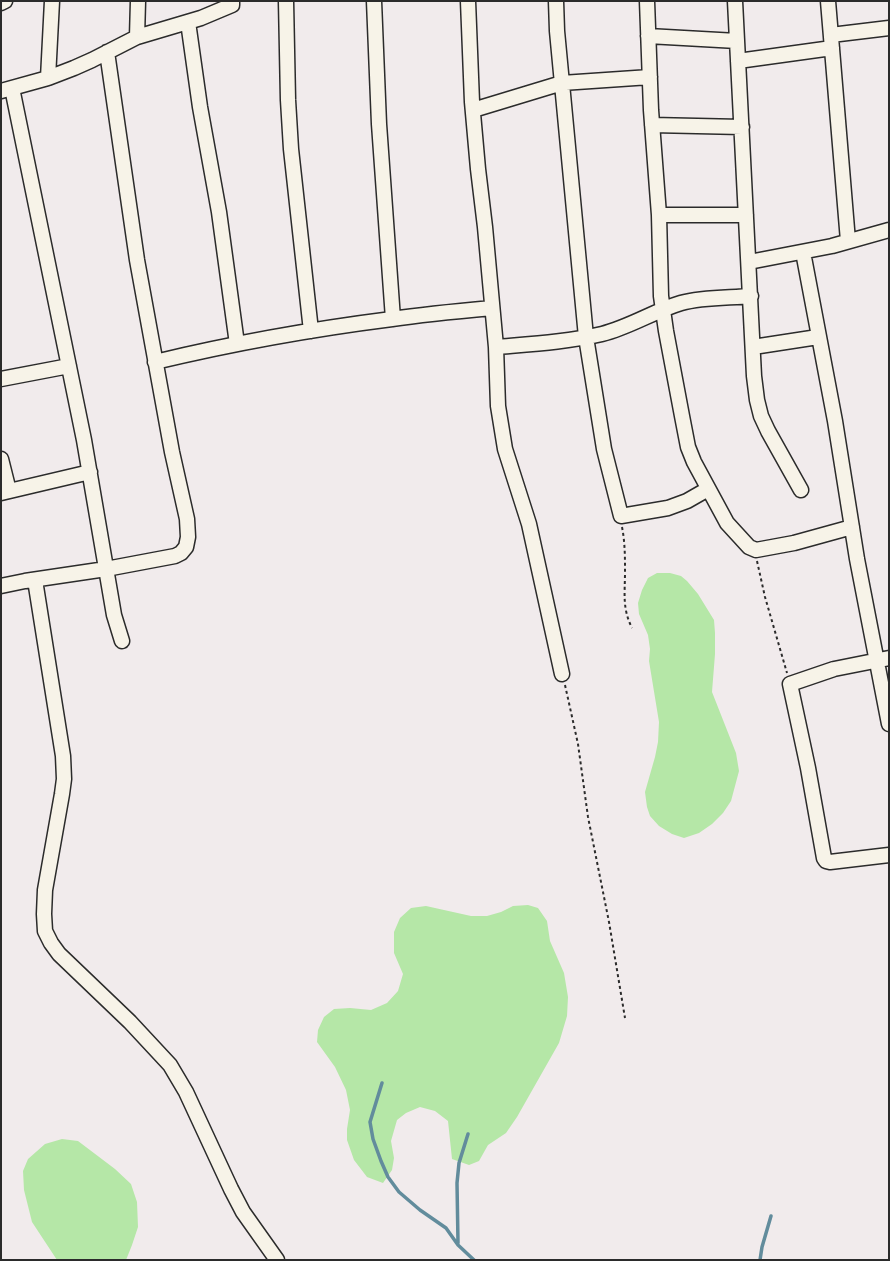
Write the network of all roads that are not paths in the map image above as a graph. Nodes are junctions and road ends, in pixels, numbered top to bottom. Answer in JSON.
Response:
{"nodes":[{"id":1,"x":4,"y":1,"type":"edge"},
{"id":2,"x":52,"y":1,"type":"edge"},
{"id":3,"x":138,"y":1,"type":"edge"},
{"id":4,"x":232,"y":1,"type":"edge"},
{"id":5,"x":286,"y":1,"type":"edge"},
{"id":6,"x":374,"y":1,"type":"edge"},
{"id":7,"x":468,"y":1,"type":"edge"},
{"id":8,"x":556,"y":1,"type":"edge"},
{"id":9,"x":647,"y":1,"type":"edge"},
{"id":10,"x":735,"y":1,"type":"edge"},
{"id":11,"x":828,"y":1,"type":"edge"},
{"id":12,"x":1,"y":3,"type":"edge"},
{"id":13,"x":188,"y":22,"type":"junction"},
{"id":14,"x":889,"y":28,"type":"edge"},
{"id":15,"x":648,"y":36,"type":"junction"},
{"id":16,"x":137,"y":37,"type":"junction"},
{"id":17,"x":737,"y":40,"type":"junction"},
{"id":18,"x":832,"y":42,"type":"junction"},
{"id":19,"x":107,"y":52,"type":"junction"},
{"id":20,"x":738,"y":61,"type":"junction"},
{"id":21,"x":650,"y":77,"type":"junction"},
{"id":22,"x":48,"y":78,"type":"junction"},
{"id":23,"x":562,"y":83,"type":"junction"},
{"id":24,"x":7,"y":89,"type":"edge"},
{"id":25,"x":473,"y":110,"type":"junction"},
{"id":26,"x":652,"y":125,"type":"junction"},
{"id":27,"x":742,"y":127,"type":"junction"},
{"id":28,"x":658,"y":215,"type":"junction"},
{"id":29,"x":746,"y":215,"type":"junction"},
{"id":30,"x":888,"y":232,"type":"edge"},
{"id":31,"x":848,"y":241,"type":"junction"},
{"id":32,"x":803,"y":252,"type":"junction"},
{"id":33,"x":749,"y":262,"type":"junction"},
{"id":34,"x":750,"y":296,"type":"junction"},
{"id":35,"x":492,"y":308,"type":"junction"},
{"id":36,"x":663,"y":309,"type":"junction"},
{"id":37,"x":393,"y":319,"type":"junction"},
{"id":38,"x":311,"y":331,"type":"junction"},
{"id":39,"x":586,"y":337,"type":"junction"},
{"id":40,"x":818,"y":337,"type":"junction"},
{"id":41,"x":237,"y":344,"type":"junction"},
{"id":42,"x":496,"y":347,"type":"junction"},
{"id":43,"x":753,"y":347,"type":"junction"},
{"id":44,"x":155,"y":362,"type":"junction"},
{"id":45,"x":69,"y":366,"type":"junction"},
{"id":46,"x":1,"y":379,"type":"edge"},
{"id":47,"x":1,"y":459,"type":"edge"},
{"id":48,"x":90,"y":472,"type":"junction"},
{"id":49,"x":708,"y":489,"type":"junction"},
{"id":50,"x":801,"y":490,"type":"dead end"},
{"id":51,"x":5,"y":492,"type":"edge"},
{"id":52,"x":852,"y":526,"type":"junction"},
{"id":53,"x":106,"y":569,"type":"junction"},
{"id":54,"x":35,"y":580,"type":"junction"},
{"id":55,"x":1,"y":586,"type":"edge"},
{"id":56,"x":122,"y":641,"type":"dead end"},
{"id":57,"x":883,"y":660,"type":"edge"},
{"id":58,"x":562,"y":674,"type":"road end"},
{"id":59,"x":889,"y":724,"type":"edge"},
{"id":60,"x":889,"y":855,"type":"edge"},
{"id":61,"x":277,"y":1260,"type":"edge"}],
"edges":[{"from":1,"to":12,"type":"street"},
{"from":2,"to":22,"type":"street"},
{"from":3,"to":16,"type":"street"},
{"from":4,"to":13,"type":"street"},
{"from":5,"to":38,"type":"street"},
{"from":6,"to":37,"type":"street"},
{"from":7,"to":25,"type":"street"},
{"from":8,"to":23,"type":"street"},
{"from":9,"to":15,"type":"street"},
{"from":10,"to":17,"type":"street"},
{"from":11,"to":18,"type":"street"},
{"from":13,"to":16,"type":"street"},
{"from":13,"to":41,"type":"street"},
{"from":14,"to":18,"type":"street"},
{"from":15,"to":17,"type":"street"},
{"from":15,"to":21,"type":"street"},
{"from":16,"to":19,"type":"street"},
{"from":17,"to":20,"type":"street"},
{"from":18,"to":20,"type":"street"},
{"from":18,"to":31,"type":"street"},
{"from":19,"to":22,"type":"street"},
{"from":19,"to":44,"type":"street"},
{"from":20,"to":27,"type":"street"},
{"from":21,"to":23,"type":"street"},
{"from":21,"to":26,"type":"street"},
{"from":22,"to":24,"type":"street"},
{"from":23,"to":25,"type":"street"},
{"from":23,"to":39,"type":"street"},
{"from":24,"to":45,"type":"street"},
{"from":25,"to":35,"type":"street"},
{"from":26,"to":27,"type":"street"},
{"from":26,"to":28,"type":"street"},
{"from":27,"to":29,"type":"street"},
{"from":28,"to":29,"type":"street"},
{"from":28,"to":36,"type":"street"},
{"from":29,"to":33,"type":"street"},
{"from":30,"to":31,"type":"street"},
{"from":31,"to":32,"type":"street"},
{"from":32,"to":33,"type":"street"},
{"from":32,"to":40,"type":"street"},
{"from":33,"to":34,"type":"street"},
{"from":34,"to":36,"type":"street"},
{"from":34,"to":43,"type":"street"},
{"from":35,"to":37,"type":"street"},
{"from":35,"to":42,"type":"street"},
{"from":36,"to":39,"type":"street"},
{"from":36,"to":49,"type":"street"},
{"from":37,"to":38,"type":"street"},
{"from":38,"to":41,"type":"street"},
{"from":39,"to":42,"type":"street"},
{"from":39,"to":49,"type":"street"},
{"from":40,"to":43,"type":"street"},
{"from":40,"to":52,"type":"street"},
{"from":41,"to":44,"type":"street"},
{"from":42,"to":58,"type":"street"},
{"from":43,"to":50,"type":"street"},
{"from":44,"to":53,"type":"street"},
{"from":45,"to":46,"type":"street"},
{"from":45,"to":48,"type":"street"},
{"from":47,"to":51,"type":"street"},
{"from":48,"to":51,"type":"street"},
{"from":48,"to":53,"type":"street"},
{"from":49,"to":52,"type":"street"},
{"from":52,"to":57,"type":"street"},
{"from":53,"to":54,"type":"street"},
{"from":53,"to":56,"type":"street"},
{"from":54,"to":55,"type":"street"},
{"from":54,"to":61,"type":"street"},
{"from":57,"to":59,"type":"street"},
{"from":57,"to":60,"type":"street"}]}
